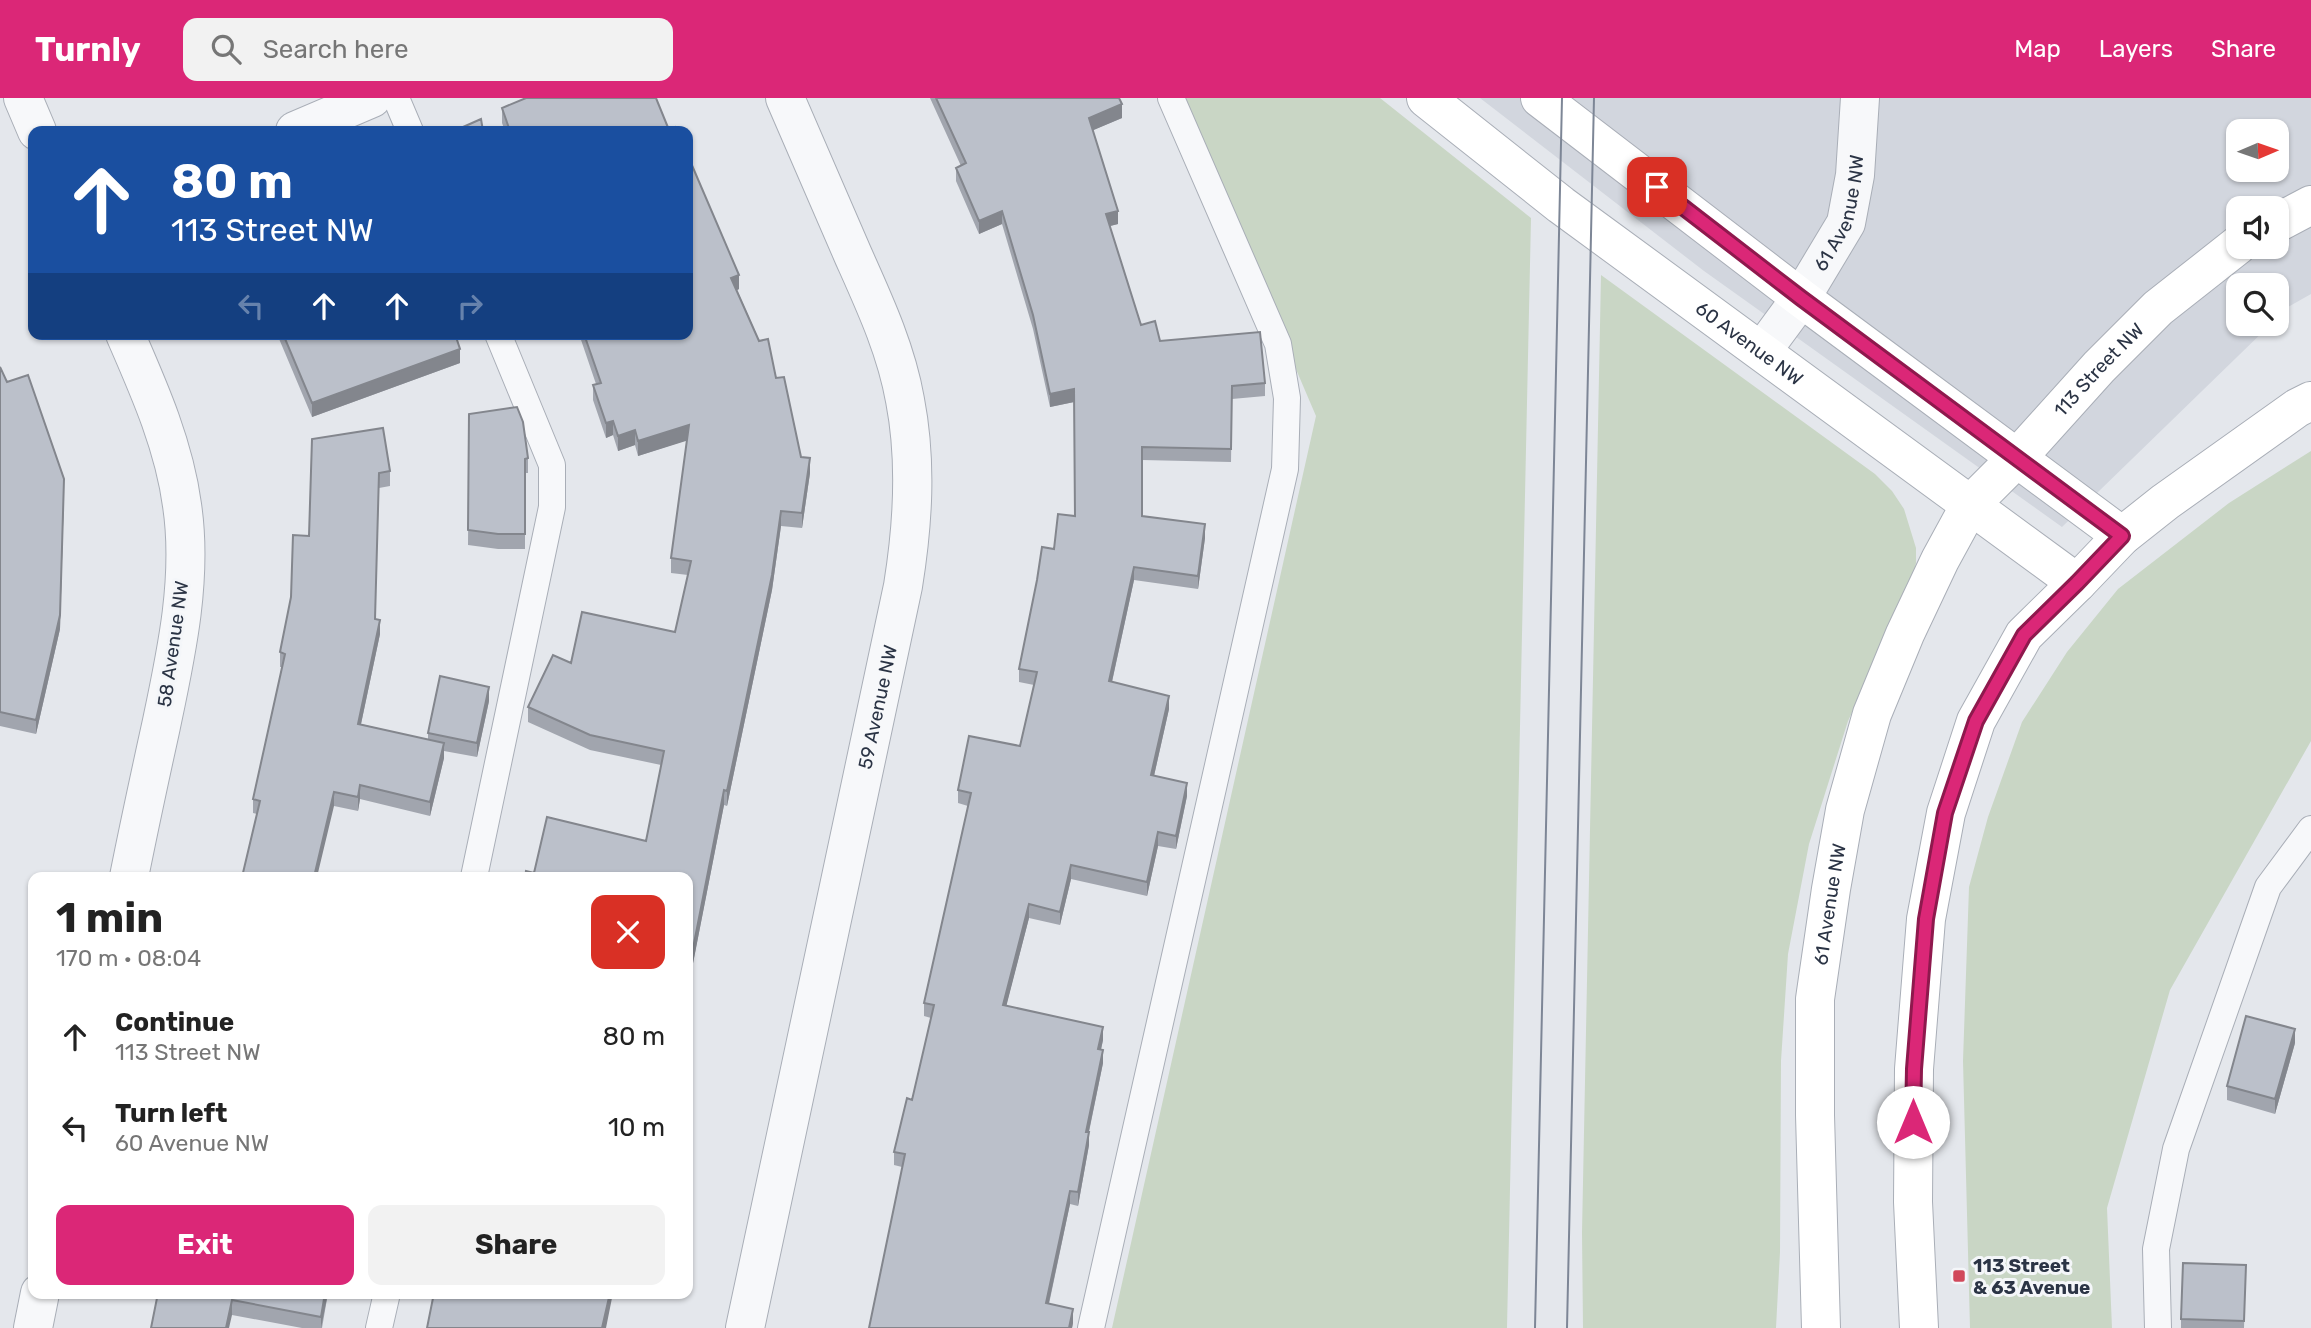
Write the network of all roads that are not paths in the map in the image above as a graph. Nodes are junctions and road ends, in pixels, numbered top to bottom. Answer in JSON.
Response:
{"nodes":[{"id":1,"x":23,"y":98,"type":"edge"},
{"id":2,"x":372,"y":98,"type":"edge"},
{"id":3,"x":396,"y":98,"type":"edge"},
{"id":4,"x":785,"y":98,"type":"edge"},
{"id":5,"x":1171,"y":98,"type":"edge"},
{"id":6,"x":1426,"y":98,"type":"edge"},
{"id":7,"x":1540,"y":98,"type":"edge"},
{"id":8,"x":1860,"y":98,"type":"edge"},
{"id":9,"x":35,"y":126,"type":"edge"},
{"id":10,"x":307,"y":126,"type":"edge"},
{"id":11,"x":408,"y":126,"type":"edge"},
{"id":12,"x":2311,"y":205,"type":"edge"},
{"id":13,"x":2289,"y":217,"type":"edge"},
{"id":14,"x":2226,"y":254,"type":"edge"},
{"id":15,"x":1801,"y":298,"type":"junction"},
{"id":16,"x":128,"y":340,"type":"edge"},
{"id":17,"x":500,"y":340,"type":"edge"},
{"id":18,"x":1762,"y":351,"type":"junction"},
{"id":19,"x":2311,"y":401,"type":"edge"},
{"id":20,"x":2017,"y":458,"type":"junction"},
{"id":21,"x":1970,"y":505,"type":"junction"},
{"id":22,"x":2122,"y":536,"type":"junction"},
{"id":23,"x":2077,"y":583,"type":"junction"},
{"id":24,"x":2311,"y":829,"type":"edge"},
{"id":25,"x":130,"y":872,"type":"edge"},
{"id":26,"x":475,"y":872,"type":"edge"},
{"id":27,"x":39,"y":1299,"type":"edge"},
{"id":28,"x":386,"y":1299,"type":"edge"},
{"id":29,"x":33,"y":1328,"type":"edge"},
{"id":30,"x":379,"y":1328,"type":"edge"},
{"id":31,"x":746,"y":1328,"type":"edge"},
{"id":32,"x":1091,"y":1328,"type":"edge"},
{"id":33,"x":1821,"y":1328,"type":"edge"},
{"id":34,"x":1919,"y":1328,"type":"edge"},
{"id":35,"x":2158,"y":1328,"type":"edge"}],
"edges":[{"from":1,"to":9,"type":"street"},
{"from":2,"to":10,"type":"street"},
{"from":3,"to":11,"type":"lane"},
{"from":4,"to":31,"type":"street","name":"59 Avenue NW"},
{"from":5,"to":32,"type":"lane"},
{"from":6,"to":18,"type":"main road","name":"60 Avenue NW"},
{"from":7,"to":15,"type":"main road"},
{"from":8,"to":15,"type":"street","name":"61 Avenue NW"},
{"from":12,"to":13,"type":"main road"},
{"from":14,"to":20,"type":"main road","name":"113 Street NW"},
{"from":15,"to":18,"type":"street","name":"61 Avenue NW"},
{"from":15,"to":20,"type":"main road"},
{"from":16,"to":25,"type":"street","name":"58 Avenue NW"},
{"from":17,"to":26,"type":"lane"},
{"from":18,"to":21,"type":"main road","name":"60 Avenue NW"},
{"from":19,"to":22,"type":"main road"},
{"from":20,"to":21,"type":"main road","name":"113 Street NW"},
{"from":20,"to":22,"type":"main road"},
{"from":21,"to":23,"type":"main road","name":"60 Avenue NW"},
{"from":21,"to":33,"type":"main road","name":"61 Avenue NW"},
{"from":22,"to":23,"type":"main road"},
{"from":23,"to":34,"type":"main road"},
{"from":24,"to":35,"type":"lane"},
{"from":27,"to":29,"type":"street"},
{"from":28,"to":30,"type":"lane"}]}
